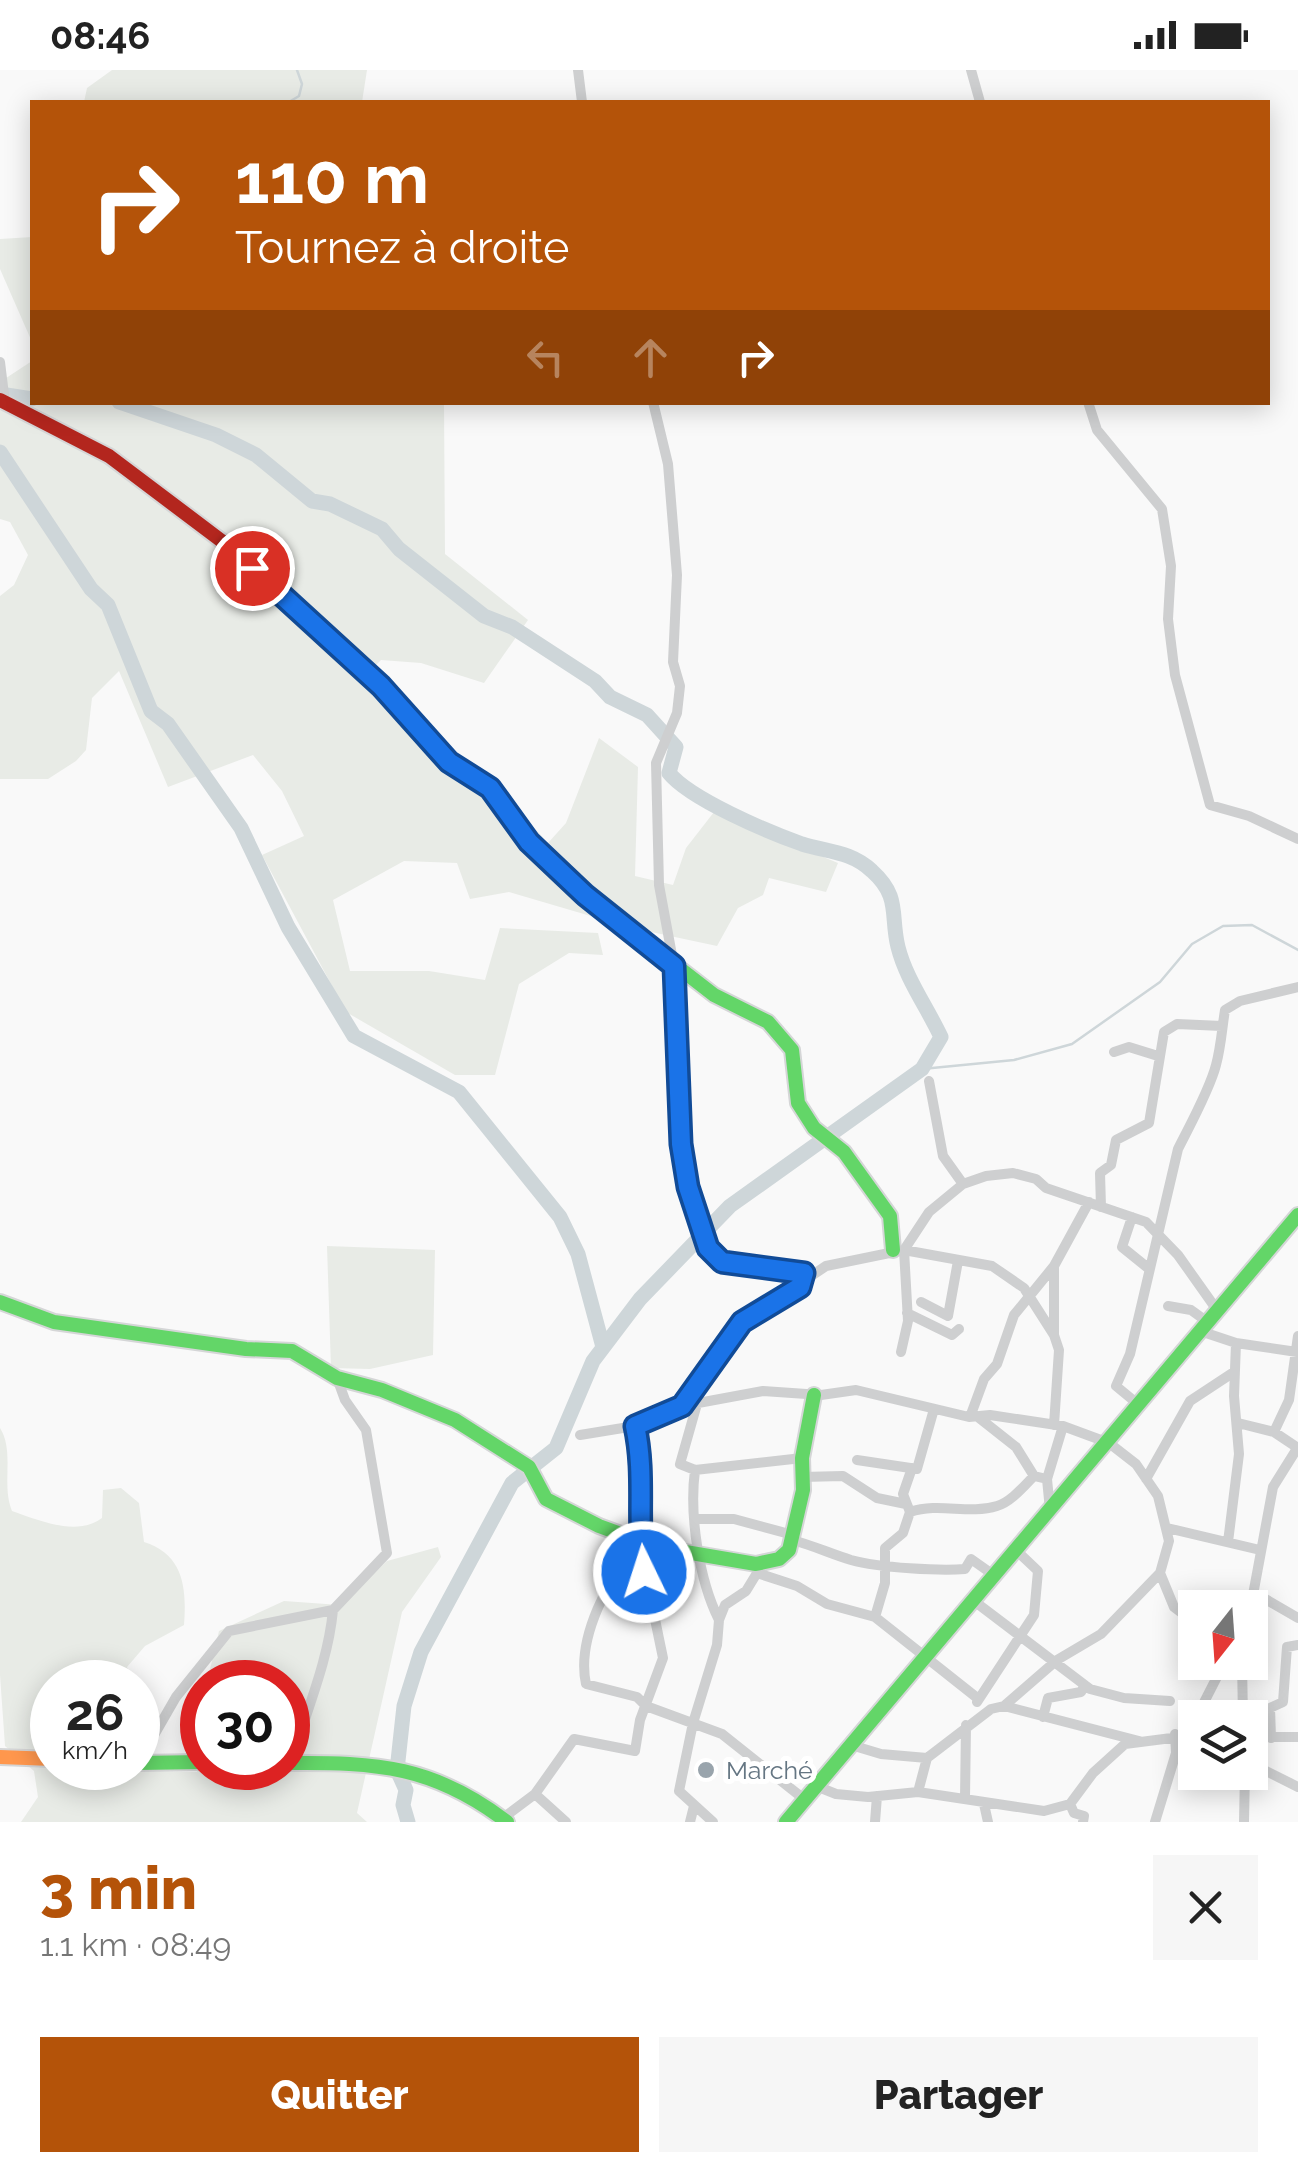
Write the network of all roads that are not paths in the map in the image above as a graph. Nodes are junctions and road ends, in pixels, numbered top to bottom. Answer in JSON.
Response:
{"nodes":[{"id":1,"x":578,"y":70,"type":"edge"},
{"id":2,"x":971,"y":70,"type":"edge"},
{"id":3,"x":582,"y":100,"type":"edge"},
{"id":4,"x":979,"y":100,"type":"edge"},
{"id":5,"x":0,"y":362,"type":"edge"},
{"id":6,"x":3,"y":401,"type":"edge"},
{"id":7,"x":654,"y":405,"type":"edge"},
{"id":8,"x":1089,"y":405,"type":"edge"},
{"id":9,"x":1298,"y":839,"type":"edge"},
{"id":10,"x":674,"y":966,"type":"junction"},
{"id":11,"x":1298,"y":987,"type":"edge"},
{"id":12,"x":1222,"y":1026,"type":"junction"},
{"id":13,"x":1114,"y":1052,"type":"dead end"},
{"id":14,"x":1158,"y":1056,"type":"junction"},
{"id":15,"x":929,"y":1082,"type":"dead end"},
{"id":16,"x":963,"y":1184,"type":"junction"},
{"id":17,"x":1088,"y":1202,"type":"junction"},
{"id":18,"x":1101,"y":1207,"type":"junction"},
{"id":19,"x":1298,"y":1215,"type":"edge"},
{"id":20,"x":1132,"y":1217,"type":"junction"},
{"id":21,"x":1158,"y":1231,"type":"junction"},
{"id":22,"x":899,"y":1250,"type":"junction"},
{"id":23,"x":958,"y":1262,"type":"junction"},
{"id":24,"x":1054,"y":1266,"type":"junction"},
{"id":25,"x":1148,"y":1268,"type":"junction"},
{"id":26,"x":800,"y":1287,"type":"junction"},
{"id":27,"x":1026,"y":1296,"type":"junction"},
{"id":28,"x":0,"y":1302,"type":"edge"},
{"id":29,"x":921,"y":1302,"type":"dead end"},
{"id":30,"x":1168,"y":1306,"type":"dead end"},
{"id":31,"x":907,"y":1312,"type":"junction"},
{"id":32,"x":1210,"y":1322,"type":"junction"},
{"id":33,"x":959,"y":1329,"type":"dead end"},
{"id":34,"x":1054,"y":1335,"type":"junction"},
{"id":35,"x":1298,"y":1336,"type":"edge"},
{"id":36,"x":1236,"y":1343,"type":"junction"},
{"id":37,"x":901,"y":1352,"type":"dead end"},
{"id":38,"x":1297,"y":1352,"type":"edge"},
{"id":39,"x":1234,"y":1372,"type":"junction"},
{"id":40,"x":337,"y":1378,"type":"junction"},
{"id":41,"x":814,"y":1395,"type":"junction"},
{"id":42,"x":697,"y":1404,"type":"junction"},
{"id":43,"x":682,"y":1406,"type":"junction"},
{"id":44,"x":1140,"y":1406,"type":"junction"},
{"id":45,"x":934,"y":1409,"type":"junction"},
{"id":46,"x":974,"y":1417,"type":"junction"},
{"id":47,"x":1238,"y":1423,"type":"junction"},
{"id":48,"x":1058,"y":1425,"type":"junction"},
{"id":49,"x":635,"y":1426,"type":"junction"},
{"id":50,"x":1274,"y":1432,"type":"junction"},
{"id":51,"x":580,"y":1435,"type":"dead end"},
{"id":52,"x":1109,"y":1443,"type":"junction"},
{"id":53,"x":1298,"y":1448,"type":"edge"},
{"id":54,"x":802,"y":1458,"type":"junction"},
{"id":55,"x":857,"y":1460,"type":"dead end"},
{"id":56,"x":912,"y":1468,"type":"junction"},
{"id":57,"x":695,"y":1470,"type":"junction"},
{"id":58,"x":802,"y":1477,"type":"junction"},
{"id":59,"x":1040,"y":1478,"type":"junction"},
{"id":60,"x":1146,"y":1479,"type":"junction"},
{"id":61,"x":908,"y":1508,"type":"junction"},
{"id":62,"x":1050,"y":1511,"type":"junction"},
{"id":63,"x":697,"y":1519,"type":"junction"},
{"id":64,"x":1168,"y":1528,"type":"junction"},
{"id":65,"x":792,"y":1537,"type":"junction"},
{"id":66,"x":639,"y":1542,"type":"junction"},
{"id":67,"x":1228,"y":1542,"type":"junction"},
{"id":68,"x":1260,"y":1550,"type":"junction"},
{"id":69,"x":1016,"y":1551,"type":"junction"},
{"id":70,"x":701,"y":1552,"type":"junction"},
{"id":71,"x":883,"y":1565,"type":"junction"},
{"id":72,"x":757,"y":1568,"type":"junction"},
{"id":73,"x":1160,"y":1573,"type":"junction"},
{"id":74,"x":994,"y":1576,"type":"junction"},
{"id":75,"x":1254,"y":1590,"type":"edge"},
{"id":76,"x":974,"y":1600,"type":"junction"},
{"id":77,"x":1268,"y":1601,"type":"edge"},
{"id":78,"x":333,"y":1610,"type":"junction"},
{"id":79,"x":1178,"y":1610,"type":"edge"},
{"id":80,"x":875,"y":1617,"type":"junction"},
{"id":81,"x":1298,"y":1618,"type":"edge"},
{"id":82,"x":718,"y":1620,"type":"junction"},
{"id":83,"x":1021,"y":1639,"type":"junction"},
{"id":84,"x":1298,"y":1646,"type":"edge"},
{"id":85,"x":925,"y":1658,"type":"junction"},
{"id":86,"x":1057,"y":1660,"type":"junction"},
{"id":87,"x":1085,"y":1685,"type":"junction"},
{"id":88,"x":310,"y":1695,"type":"edge"},
{"id":89,"x":976,"y":1697,"type":"junction"},
{"id":90,"x":1170,"y":1701,"type":"dead end"},
{"id":91,"x":646,"y":1706,"type":"junction"},
{"id":92,"x":1004,"y":1706,"type":"junction"},
{"id":93,"x":981,"y":1714,"type":"junction"},
{"id":94,"x":1044,"y":1717,"type":"junction"},
{"id":95,"x":693,"y":1723,"type":"junction"},
{"id":96,"x":160,"y":1724,"type":"edge"},
{"id":97,"x":966,"y":1726,"type":"junction"},
{"id":98,"x":1178,"y":1735,"type":"edge"},
{"id":99,"x":1298,"y":1736,"type":"edge"},
{"id":100,"x":1268,"y":1738,"type":"edge"},
{"id":101,"x":1271,"y":1738,"type":"junction"},
{"id":102,"x":1140,"y":1741,"type":"junction"},
{"id":103,"x":850,"y":1744,"type":"junction"},
{"id":104,"x":1178,"y":1749,"type":"edge"},
{"id":105,"x":0,"y":1757,"type":"edge"},
{"id":106,"x":30,"y":1758,"type":"edge"},
{"id":107,"x":927,"y":1758,"type":"junction"},
{"id":108,"x":310,"y":1763,"type":"edge"},
{"id":109,"x":1268,"y":1772,"type":"edge"},
{"id":110,"x":816,"y":1786,"type":"junction"},
{"id":111,"x":1298,"y":1787,"type":"edge"},
{"id":112,"x":1244,"y":1790,"type":"edge"},
{"id":113,"x":918,"y":1792,"type":"junction"},
{"id":114,"x":535,"y":1794,"type":"junction"},
{"id":115,"x":878,"y":1796,"type":"junction"},
{"id":116,"x":965,"y":1798,"type":"junction"},
{"id":117,"x":804,"y":1799,"type":"junction"},
{"id":118,"x":984,"y":1804,"type":"junction"},
{"id":119,"x":1070,"y":1804,"type":"junction"},
{"id":120,"x":694,"y":1806,"type":"junction"},
{"id":121,"x":505,"y":1820,"type":"edge"},
{"id":122,"x":566,"y":1822,"type":"edge"},
{"id":123,"x":690,"y":1822,"type":"edge"},
{"id":124,"x":712,"y":1822,"type":"edge"},
{"id":125,"x":786,"y":1822,"type":"edge"},
{"id":126,"x":875,"y":1822,"type":"edge"},
{"id":127,"x":988,"y":1822,"type":"edge"},
{"id":128,"x":1083,"y":1822,"type":"edge"},
{"id":129,"x":1155,"y":1822,"type":"edge"},
{"id":130,"x":1244,"y":1822,"type":"edge"}],
"edges":[{"from":1,"to":3,"type":"street"},
{"from":2,"to":4,"type":"street"},
{"from":5,"to":6,"type":"street"},
{"from":6,"to":10,"type":"street"},
{"from":7,"to":10,"type":"street"},
{"from":8,"to":9,"type":"street"},
{"from":10,"to":22,"type":"street"},
{"from":10,"to":26,"type":"street"},
{"from":11,"to":12,"type":"street"},
{"from":12,"to":14,"type":"street"},
{"from":12,"to":21,"type":"street"},
{"from":13,"to":14,"type":"street"},
{"from":14,"to":18,"type":"street"},
{"from":15,"to":16,"type":"street"},
{"from":16,"to":17,"type":"street"},
{"from":16,"to":22,"type":"street"},
{"from":17,"to":18,"type":"street"},
{"from":17,"to":24,"type":"street"},
{"from":18,"to":20,"type":"street"},
{"from":19,"to":32,"type":"street"},
{"from":20,"to":21,"type":"street"},
{"from":20,"to":25,"type":"street"},
{"from":21,"to":25,"type":"street"},
{"from":21,"to":32,"type":"street"},
{"from":22,"to":23,"type":"street"},
{"from":22,"to":26,"type":"street"},
{"from":22,"to":31,"type":"street"},
{"from":23,"to":27,"type":"street"},
{"from":23,"to":29,"type":"street"},
{"from":24,"to":27,"type":"street"},
{"from":24,"to":34,"type":"street"},
{"from":25,"to":44,"type":"street"},
{"from":26,"to":43,"type":"street"},
{"from":27,"to":34,"type":"street"},
{"from":27,"to":46,"type":"street"},
{"from":28,"to":40,"type":"street"},
{"from":30,"to":32,"type":"street"},
{"from":31,"to":33,"type":"street"},
{"from":31,"to":37,"type":"street"},
{"from":32,"to":36,"type":"street"},
{"from":32,"to":44,"type":"street"},
{"from":34,"to":48,"type":"street"},
{"from":35,"to":38,"type":"street"},
{"from":36,"to":38,"type":"street"},
{"from":36,"to":39,"type":"street"},
{"from":38,"to":50,"type":"street"},
{"from":39,"to":47,"type":"street"},
{"from":39,"to":60,"type":"street"},
{"from":40,"to":66,"type":"street"},
{"from":40,"to":78,"type":"street"},
{"from":41,"to":42,"type":"street"},
{"from":41,"to":45,"type":"street"},
{"from":41,"to":54,"type":"street"},
{"from":42,"to":43,"type":"street"},
{"from":42,"to":57,"type":"street"},
{"from":43,"to":49,"type":"street"},
{"from":44,"to":52,"type":"street"},
{"from":45,"to":46,"type":"street"},
{"from":45,"to":56,"type":"street"},
{"from":46,"to":48,"type":"street"},
{"from":46,"to":59,"type":"street"},
{"from":47,"to":50,"type":"street"},
{"from":47,"to":67,"type":"street"},
{"from":48,"to":52,"type":"street"},
{"from":48,"to":59,"type":"street"},
{"from":49,"to":51,"type":"street"},
{"from":49,"to":66,"type":"street"},
{"from":50,"to":53,"type":"street"},
{"from":52,"to":60,"type":"street"},
{"from":52,"to":62,"type":"street"},
{"from":53,"to":68,"type":"street"},
{"from":54,"to":57,"type":"street"},
{"from":54,"to":58,"type":"street"},
{"from":55,"to":56,"type":"street"},
{"from":56,"to":61,"type":"street"},
{"from":57,"to":63,"type":"street"},
{"from":58,"to":61,"type":"street"},
{"from":58,"to":65,"type":"street"},
{"from":59,"to":61,"type":"street"},
{"from":59,"to":62,"type":"street"},
{"from":60,"to":64,"type":"street"},
{"from":61,"to":71,"type":"street"},
{"from":62,"to":69,"type":"street"},
{"from":63,"to":65,"type":"street"},
{"from":63,"to":70,"type":"street"},
{"from":64,"to":67,"type":"street"},
{"from":64,"to":73,"type":"street"},
{"from":65,"to":71,"type":"street"},
{"from":65,"to":72,"type":"street"},
{"from":66,"to":70,"type":"street"},
{"from":66,"to":91,"type":"street"},
{"from":66,"to":91,"type":"street"},
{"from":67,"to":68,"type":"street"},
{"from":68,"to":75,"type":"street"},
{"from":69,"to":74,"type":"street"},
{"from":69,"to":83,"type":"street"},
{"from":70,"to":72,"type":"street"},
{"from":70,"to":82,"type":"street"},
{"from":71,"to":74,"type":"street"},
{"from":71,"to":80,"type":"street"},
{"from":72,"to":80,"type":"street"},
{"from":72,"to":82,"type":"street"},
{"from":73,"to":79,"type":"street"},
{"from":73,"to":86,"type":"street"},
{"from":74,"to":76,"type":"street"},
{"from":76,"to":83,"type":"street"},
{"from":76,"to":85,"type":"street"},
{"from":77,"to":81,"type":"street"},
{"from":78,"to":88,"type":"street"},
{"from":78,"to":96,"type":"street"},
{"from":80,"to":85,"type":"street"},
{"from":82,"to":95,"type":"street"},
{"from":83,"to":86,"type":"street"},
{"from":83,"to":89,"type":"street"},
{"from":84,"to":101,"type":"street"},
{"from":85,"to":89,"type":"street"},
{"from":85,"to":103,"type":"street"},
{"from":86,"to":87,"type":"street"},
{"from":86,"to":92,"type":"street"},
{"from":87,"to":90,"type":"street"},
{"from":87,"to":94,"type":"street"},
{"from":89,"to":93,"type":"street"},
{"from":91,"to":95,"type":"street"},
{"from":91,"to":114,"type":"street"},
{"from":92,"to":93,"type":"street"},
{"from":92,"to":94,"type":"street"},
{"from":93,"to":97,"type":"street"},
{"from":94,"to":102,"type":"street"},
{"from":95,"to":117,"type":"street"},
{"from":95,"to":120,"type":"street"},
{"from":97,"to":107,"type":"street"},
{"from":97,"to":116,"type":"street"},
{"from":98,"to":102,"type":"street"},
{"from":99,"to":101,"type":"street"},
{"from":100,"to":101,"type":"street"},
{"from":102,"to":119,"type":"street"},
{"from":103,"to":107,"type":"street"},
{"from":103,"to":110,"type":"street"},
{"from":104,"to":129,"type":"street"},
{"from":105,"to":106,"type":"street"},
{"from":107,"to":113,"type":"street"},
{"from":108,"to":121,"type":"street"},
{"from":109,"to":111,"type":"street"},
{"from":110,"to":115,"type":"street"},
{"from":110,"to":117,"type":"street"},
{"from":112,"to":130,"type":"street"},
{"from":113,"to":115,"type":"street"},
{"from":113,"to":116,"type":"street"},
{"from":114,"to":121,"type":"street"},
{"from":114,"to":122,"type":"street"},
{"from":115,"to":126,"type":"street"},
{"from":116,"to":118,"type":"street"},
{"from":117,"to":125,"type":"street"},
{"from":118,"to":119,"type":"street"},
{"from":118,"to":127,"type":"street"},
{"from":119,"to":128,"type":"street"},
{"from":120,"to":123,"type":"street"},
{"from":120,"to":124,"type":"street"}]}
